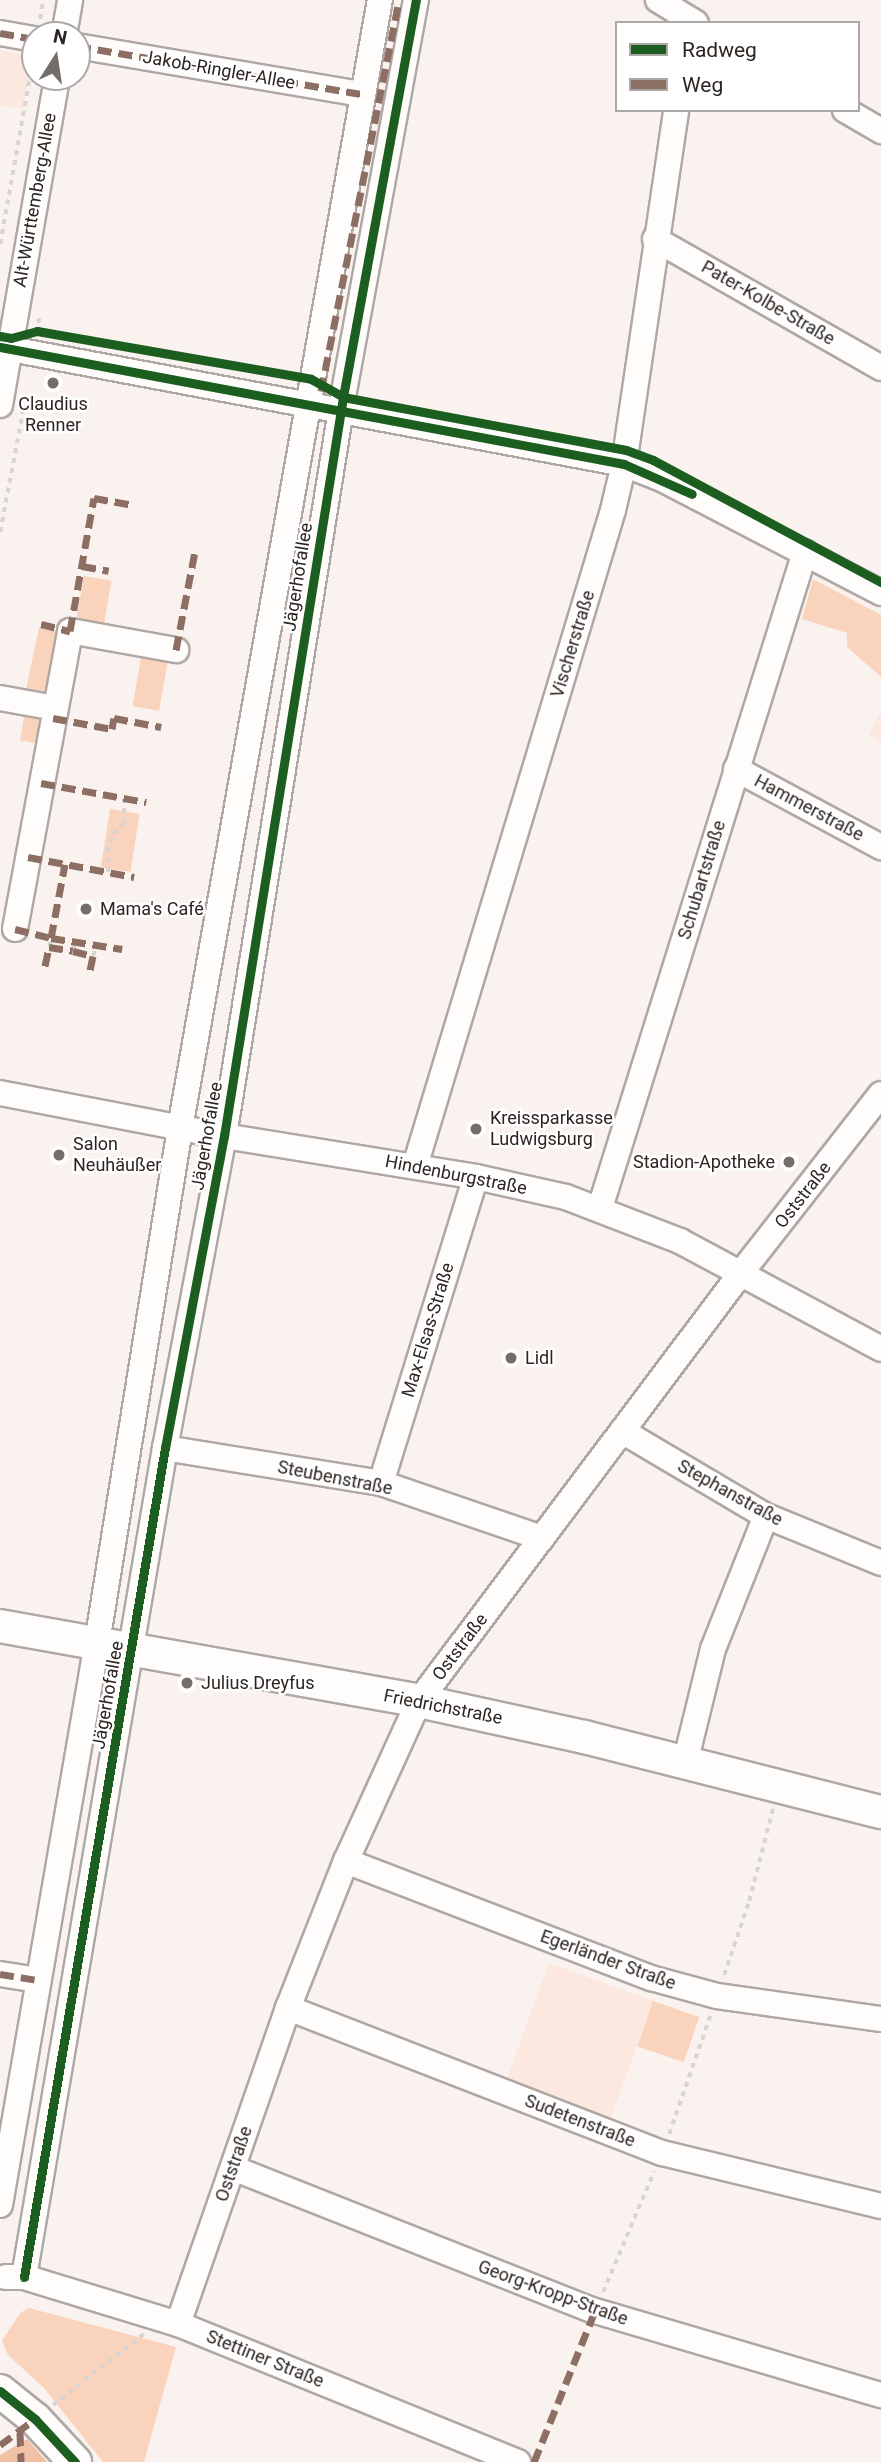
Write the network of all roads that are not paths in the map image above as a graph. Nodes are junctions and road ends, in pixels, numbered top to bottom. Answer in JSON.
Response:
{"nodes":[{"id":1,"x":70,"y":0,"type":"edge"},
{"id":2,"x":380,"y":0,"type":"edge"},
{"id":3,"x":416,"y":0,"type":"edge"},
{"id":4,"x":659,"y":0,"type":"edge"},
{"id":5,"x":693,"y":16,"type":"edge"},
{"id":6,"x":66,"y":21,"type":"edge"},
{"id":7,"x":0,"y":33,"type":"edge"},
{"id":8,"x":21,"y":37,"type":"edge"},
{"id":9,"x":91,"y":48,"type":"edge"},
{"id":10,"x":54,"y":91,"type":"edge"},
{"id":11,"x":361,"y":94,"type":"junction"},
{"id":12,"x":676,"y":112,"type":"edge"},
{"id":13,"x":848,"y":112,"type":"edge"},
{"id":14,"x":881,"y":131,"type":"edge"},
{"id":15,"x":655,"y":239,"type":"junction"},
{"id":16,"x":7,"y":344,"type":"edge"},
{"id":17,"x":881,"y":368,"type":"edge"},
{"id":18,"x":307,"y":403,"type":"junction"},
{"id":19,"x":0,"y":405,"type":"edge"},
{"id":20,"x":341,"y":409,"type":"junction"},
{"id":21,"x":624,"y":464,"type":"junction"},
{"id":22,"x":805,"y":552,"type":"junction"},
{"id":23,"x":881,"y":593,"type":"edge"},
{"id":24,"x":176,"y":650,"type":"dead end"},
{"id":25,"x":0,"y":698,"type":"edge"},
{"id":26,"x":55,"y":708,"type":"junction"},
{"id":27,"x":736,"y":769,"type":"junction"},
{"id":28,"x":881,"y":847,"type":"edge"},
{"id":29,"x":15,"y":929,"type":"dead end"},
{"id":30,"x":0,"y":1093,"type":"edge"},
{"id":31,"x":881,"y":1094,"type":"edge"},
{"id":32,"x":180,"y":1128,"type":"junction"},
{"id":33,"x":224,"y":1136,"type":"junction"},
{"id":34,"x":415,"y":1166,"type":"junction"},
{"id":35,"x":476,"y":1177,"type":"junction"},
{"id":36,"x":600,"y":1208,"type":"junction"},
{"id":37,"x":741,"y":1273,"type":"junction"},
{"id":38,"x":881,"y":1349,"type":"edge"},
{"id":39,"x":622,"y":1431,"type":"junction"},
{"id":40,"x":164,"y":1448,"type":"junction"},
{"id":41,"x":381,"y":1483,"type":"junction"},
{"id":42,"x":766,"y":1516,"type":"junction"},
{"id":43,"x":542,"y":1538,"type":"junction"},
{"id":44,"x":881,"y":1563,"type":"edge"},
{"id":45,"x":0,"y":1626,"type":"edge"},
{"id":46,"x":97,"y":1643,"type":"junction"},
{"id":47,"x":132,"y":1649,"type":"junction"},
{"id":48,"x":419,"y":1702,"type":"junction"},
{"id":49,"x":685,"y":1763,"type":"junction"},
{"id":50,"x":881,"y":1812,"type":"edge"},
{"id":51,"x":346,"y":1861,"type":"junction"},
{"id":52,"x":0,"y":1974,"type":"edge"},
{"id":53,"x":39,"y":1980,"type":"junction"},
{"id":54,"x":288,"y":2008,"type":"junction"},
{"id":55,"x":881,"y":2019,"type":"edge"},
{"id":56,"x":233,"y":2168,"type":"junction"},
{"id":57,"x":0,"y":2205,"type":"edge"},
{"id":58,"x":881,"y":2206,"type":"edge"},
{"id":59,"x":7,"y":2278,"type":"edge"},
{"id":60,"x":169,"y":2322,"type":"junction"},
{"id":61,"x":0,"y":2391,"type":"edge"},
{"id":62,"x":881,"y":2395,"type":"edge"},
{"id":63,"x":75,"y":2462,"type":"edge"},
{"id":64,"x":518,"y":2462,"type":"edge"}],
"edges":[{"from":1,"to":6,"type":"street"},
{"from":2,"to":11,"type":"street","name":"Jägerhofallee"},
{"from":3,"to":20,"type":"street","name":"Jägerhofallee"},
{"from":4,"to":5,"type":"street"},
{"from":7,"to":8,"type":"street"},
{"from":9,"to":11,"type":"street","name":"Jakob-Ringler-Allee"},
{"from":10,"to":16,"type":"street","name":"Alt-Württemberg-Allee"},
{"from":11,"to":18,"type":"street","name":"Jägerhofallee"},
{"from":12,"to":15,"type":"street","name":"Vischerstraße"},
{"from":13,"to":14,"type":"street"},
{"from":15,"to":17,"type":"street","name":"Pater-Kolbe-Straße"},
{"from":15,"to":21,"type":"street","name":"Vischerstraße"},
{"from":16,"to":18,"type":"street"},
{"from":16,"to":19,"type":"street","name":"Alt-Württemberg-Allee"},
{"from":18,"to":20,"type":"street"},
{"from":18,"to":32,"type":"street","name":"Jägerhofallee"},
{"from":20,"to":21,"type":"street"},
{"from":20,"to":33,"type":"street","name":"Jägerhofallee"},
{"from":21,"to":22,"type":"street"},
{"from":21,"to":34,"type":"street","name":"Vischerstraße"},
{"from":22,"to":23,"type":"street"},
{"from":22,"to":27,"type":"street","name":"Schubartstraße"},
{"from":24,"to":26,"type":"street"},
{"from":25,"to":26,"type":"street"},
{"from":26,"to":29,"type":"street"},
{"from":27,"to":28,"type":"street","name":"Hammerstraße"},
{"from":27,"to":36,"type":"street","name":"Schubartstraße"},
{"from":30,"to":32,"type":"street","name":"Hindenburgstraße"},
{"from":31,"to":37,"type":"street","name":"Oststraße"},
{"from":32,"to":33,"type":"street","name":"Hindenburgstraße"},
{"from":32,"to":46,"type":"street","name":"Jägerhofallee"},
{"from":33,"to":34,"type":"street","name":"Hindenburgstraße"},
{"from":33,"to":40,"type":"street","name":"Jägerhofallee"},
{"from":34,"to":35,"type":"street","name":"Hindenburgstraße"},
{"from":35,"to":36,"type":"street","name":"Hindenburgstraße"},
{"from":35,"to":41,"type":"street","name":"Max-Elsas-Straße"},
{"from":36,"to":37,"type":"street","name":"Hindenburgstraße"},
{"from":37,"to":38,"type":"street","name":"Hindenburgstraße"},
{"from":37,"to":39,"type":"street","name":"Oststraße"},
{"from":39,"to":42,"type":"street","name":"Stephanstraße"},
{"from":39,"to":43,"type":"street","name":"Oststraße"},
{"from":40,"to":41,"type":"street","name":"Steubenstraße"},
{"from":40,"to":47,"type":"street","name":"Jägerhofallee"},
{"from":41,"to":43,"type":"street","name":"Steubenstraße"},
{"from":42,"to":44,"type":"street","name":"Stephanstraße"},
{"from":42,"to":49,"type":"street"},
{"from":43,"to":48,"type":"street","name":"Oststraße"},
{"from":45,"to":46,"type":"main road","name":"Friedrichstraße"},
{"from":46,"to":47,"type":"main road","name":"Friedrichstraße"},
{"from":46,"to":53,"type":"street","name":"Jägerhofallee"},
{"from":47,"to":48,"type":"main road","name":"Friedrichstraße"},
{"from":47,"to":59,"type":"street","name":"Jägerhofallee"},
{"from":48,"to":49,"type":"main road","name":"Friedrichstraße"},
{"from":48,"to":51,"type":"street","name":"Oststraße"},
{"from":49,"to":50,"type":"main road","name":"Friedrichstraße"},
{"from":51,"to":54,"type":"street","name":"Oststraße"},
{"from":51,"to":55,"type":"street","name":"Egerländer Straße"},
{"from":52,"to":53,"type":"street"},
{"from":53,"to":57,"type":"street","name":"Jägerhofallee"},
{"from":54,"to":56,"type":"street","name":"Oststraße"},
{"from":54,"to":58,"type":"street","name":"Sudetenstraße"},
{"from":56,"to":60,"type":"street","name":"Oststraße"},
{"from":56,"to":62,"type":"street","name":"Georg-Kropp-Straße"},
{"from":59,"to":60,"type":"street","name":"Stettiner Straße"},
{"from":60,"to":64,"type":"street","name":"Stettiner Straße"},
{"from":61,"to":63,"type":"main road"}]}
